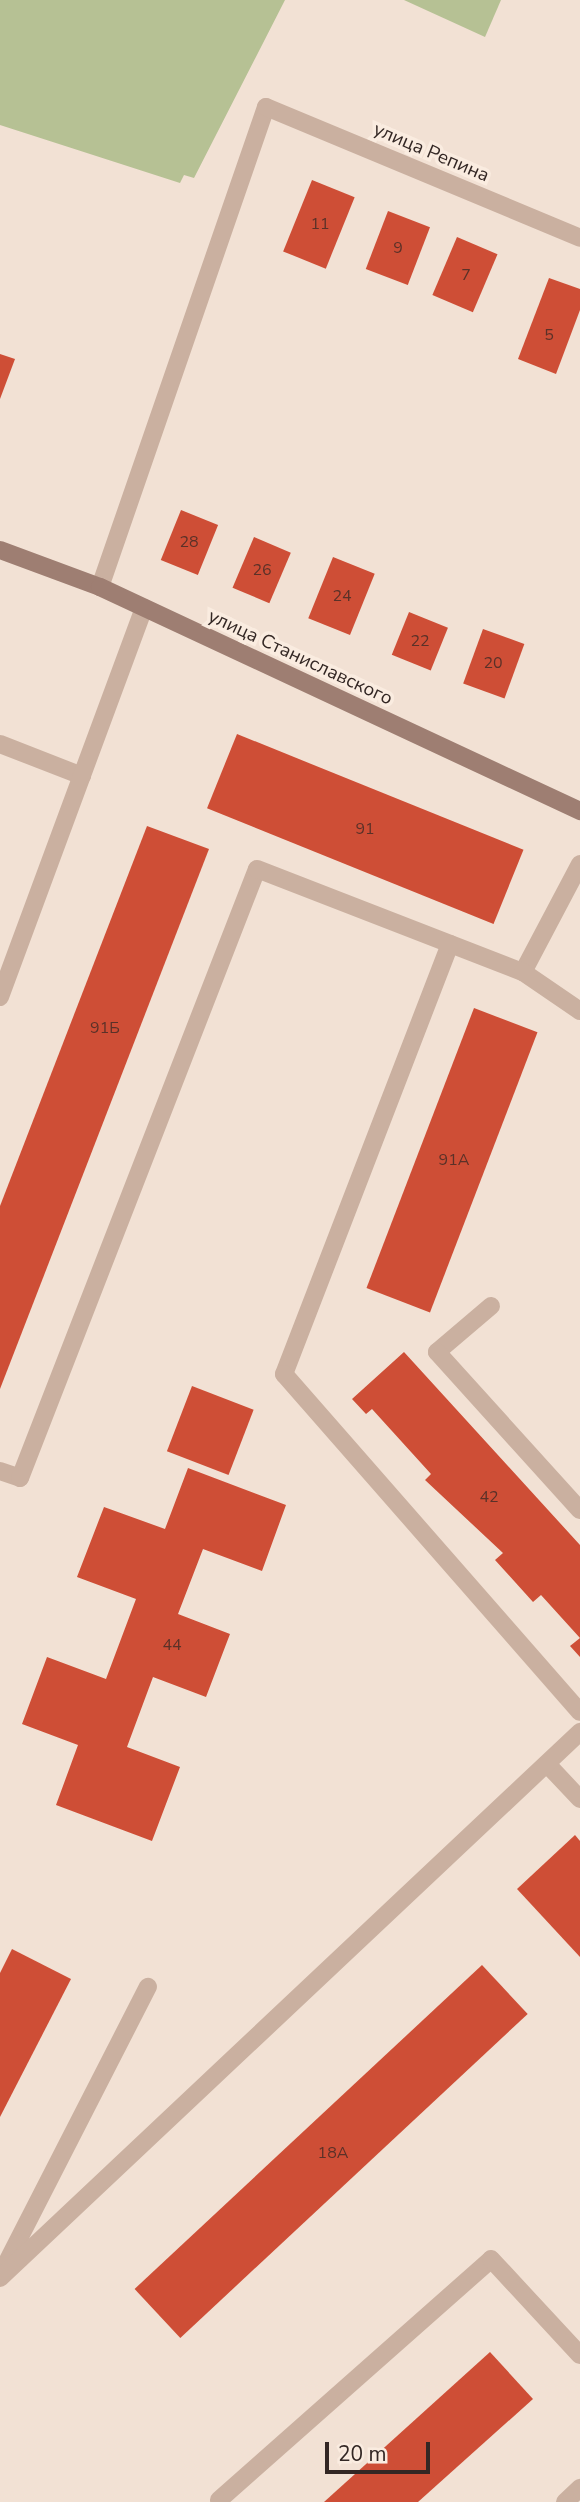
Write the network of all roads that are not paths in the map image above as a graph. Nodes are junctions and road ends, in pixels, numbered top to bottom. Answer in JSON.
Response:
{"nodes":[{"id":1,"x":580,"y":238,"type":"edge"},
{"id":2,"x":0,"y":550,"type":"edge"},
{"id":3,"x":100,"y":587,"type":"junction"},
{"id":4,"x":145,"y":608,"type":"junction"},
{"id":5,"x":0,"y":744,"type":"edge"},
{"id":6,"x":82,"y":776,"type":"junction"},
{"id":7,"x":580,"y":811,"type":"edge"},
{"id":8,"x":580,"y":864,"type":"edge"},
{"id":9,"x":450,"y":944,"type":"junction"},
{"id":10,"x":523,"y":972,"type":"junction"},
{"id":11,"x":0,"y":997,"type":"edge"},
{"id":12,"x":580,"y":1011,"type":"edge"},
{"id":13,"x":491,"y":1306,"type":"dead end"},
{"id":14,"x":0,"y":1471,"type":"edge"},
{"id":15,"x":580,"y":1510,"type":"edge"},
{"id":16,"x":580,"y":1712,"type":"edge"},
{"id":17,"x":580,"y":1732,"type":"edge"},
{"id":18,"x":547,"y":1764,"type":"junction"},
{"id":19,"x":580,"y":1799,"type":"edge"},
{"id":20,"x":148,"y":1987,"type":"dead end"},
{"id":21,"x":0,"y":2277,"type":"edge"},
{"id":22,"x":580,"y":2355,"type":"edge"},
{"id":23,"x":580,"y":2488,"type":"edge"},
{"id":24,"x":219,"y":2500,"type":"dead end"},
{"id":25,"x":565,"y":2502,"type":"edge"}],
"edges":[{"from":1,"to":3,"type":"street","name":"улица Репина"},
{"from":2,"to":3,"type":"main road","name":"улица Станиславского"},
{"from":3,"to":4,"type":"main road","name":"улица Станиславского"},
{"from":4,"to":6,"type":"street"},
{"from":4,"to":7,"type":"main road","name":"улица Станиславского"},
{"from":5,"to":6,"type":"street"},
{"from":6,"to":11,"type":"street"},
{"from":8,"to":10,"type":"street"},
{"from":9,"to":10,"type":"street"},
{"from":9,"to":14,"type":"street"},
{"from":9,"to":16,"type":"street"},
{"from":10,"to":12,"type":"street"},
{"from":13,"to":15,"type":"street"},
{"from":17,"to":18,"type":"street"},
{"from":18,"to":19,"type":"street"},
{"from":18,"to":21,"type":"street"},
{"from":20,"to":21,"type":"street"},
{"from":22,"to":24,"type":"street"},
{"from":23,"to":25,"type":"street"}]}
